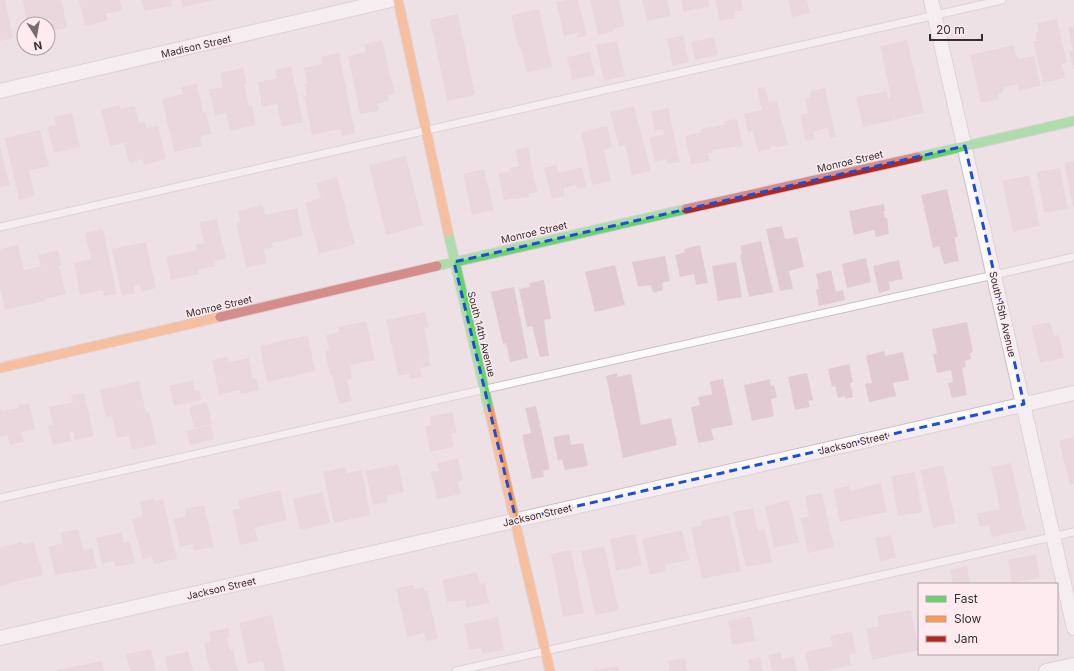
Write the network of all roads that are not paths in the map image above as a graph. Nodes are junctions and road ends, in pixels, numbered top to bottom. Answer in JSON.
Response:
{"nodes":[{"id":1,"x":391,"y":0,"type":"edge"},
{"id":2,"x":398,"y":0,"type":"edge"},
{"id":3,"x":931,"y":0,"type":"edge"},
{"id":4,"x":1002,"y":0,"type":"edge"},
{"id":5,"x":935,"y":15,"type":"junction"},
{"id":6,"x":0,"y":91,"type":"edge"},
{"id":7,"x":1074,"y":121,"type":"edge"},
{"id":8,"x":426,"y":131,"type":"junction"},
{"id":9,"x":965,"y":146,"type":"junction"},
{"id":10,"x":0,"y":227,"type":"edge"},
{"id":11,"x":1074,"y":257,"type":"edge"},
{"id":12,"x":454,"y":262,"type":"junction"},
{"id":13,"x":994,"y":275,"type":"junction"},
{"id":14,"x":0,"y":368,"type":"edge"},
{"id":15,"x":484,"y":390,"type":"junction"},
{"id":16,"x":1074,"y":393,"type":"edge"},
{"id":17,"x":1024,"y":404,"type":"junction"},
{"id":18,"x":0,"y":498,"type":"edge"},
{"id":19,"x":516,"y":520,"type":"junction"},
{"id":20,"x":1074,"y":532,"type":"edge"},
{"id":21,"x":1054,"y":537,"type":"junction"},
{"id":22,"x":1074,"y":628,"type":"edge"},
{"id":23,"x":0,"y":638,"type":"edge"},
{"id":24,"x":546,"y":651,"type":"junction"},
{"id":25,"x":1074,"y":665,"type":"edge"},
{"id":26,"x":456,"y":671,"type":"edge"},
{"id":27,"x":550,"y":671,"type":"edge"},
{"id":28,"x":1046,"y":671,"type":"edge"}],
"edges":[{"from":1,"to":6,"type":"street","name":"Madison Street"},
{"from":2,"to":8,"type":"street","name":"South 14th Avenue"},
{"from":3,"to":5,"type":"street","name":"South 15th Avenue"},
{"from":4,"to":5,"type":"lane"},
{"from":5,"to":8,"type":"lane"},
{"from":5,"to":9,"type":"street","name":"South 15th Avenue"},
{"from":7,"to":9,"type":"street","name":"Monroe Street"},
{"from":8,"to":10,"type":"lane"},
{"from":8,"to":12,"type":"street","name":"South 14th Avenue"},
{"from":9,"to":12,"type":"street","name":"Monroe Street"},
{"from":9,"to":13,"type":"street","name":"South 15th Avenue"},
{"from":11,"to":13,"type":"lane"},
{"from":12,"to":14,"type":"street","name":"Monroe Street"},
{"from":12,"to":15,"type":"street","name":"South 14th Avenue"},
{"from":13,"to":15,"type":"lane"},
{"from":13,"to":17,"type":"street","name":"South 15th Avenue"},
{"from":15,"to":18,"type":"lane"},
{"from":15,"to":19,"type":"street","name":"South 14th Avenue"},
{"from":16,"to":17,"type":"street","name":"Jackson Street"},
{"from":17,"to":19,"type":"street","name":"Jackson Street"},
{"from":17,"to":21,"type":"street","name":"South 15th Avenue"},
{"from":19,"to":23,"type":"street","name":"Jackson Street"},
{"from":19,"to":24,"type":"street","name":"South 14th Avenue"},
{"from":20,"to":21,"type":"lane"},
{"from":21,"to":22,"type":"street","name":"South 15th Avenue"},
{"from":21,"to":24,"type":"lane"},
{"from":24,"to":26,"type":"lane"},
{"from":24,"to":27,"type":"street","name":"South 14th Avenue"},
{"from":25,"to":28,"type":"street"}]}
